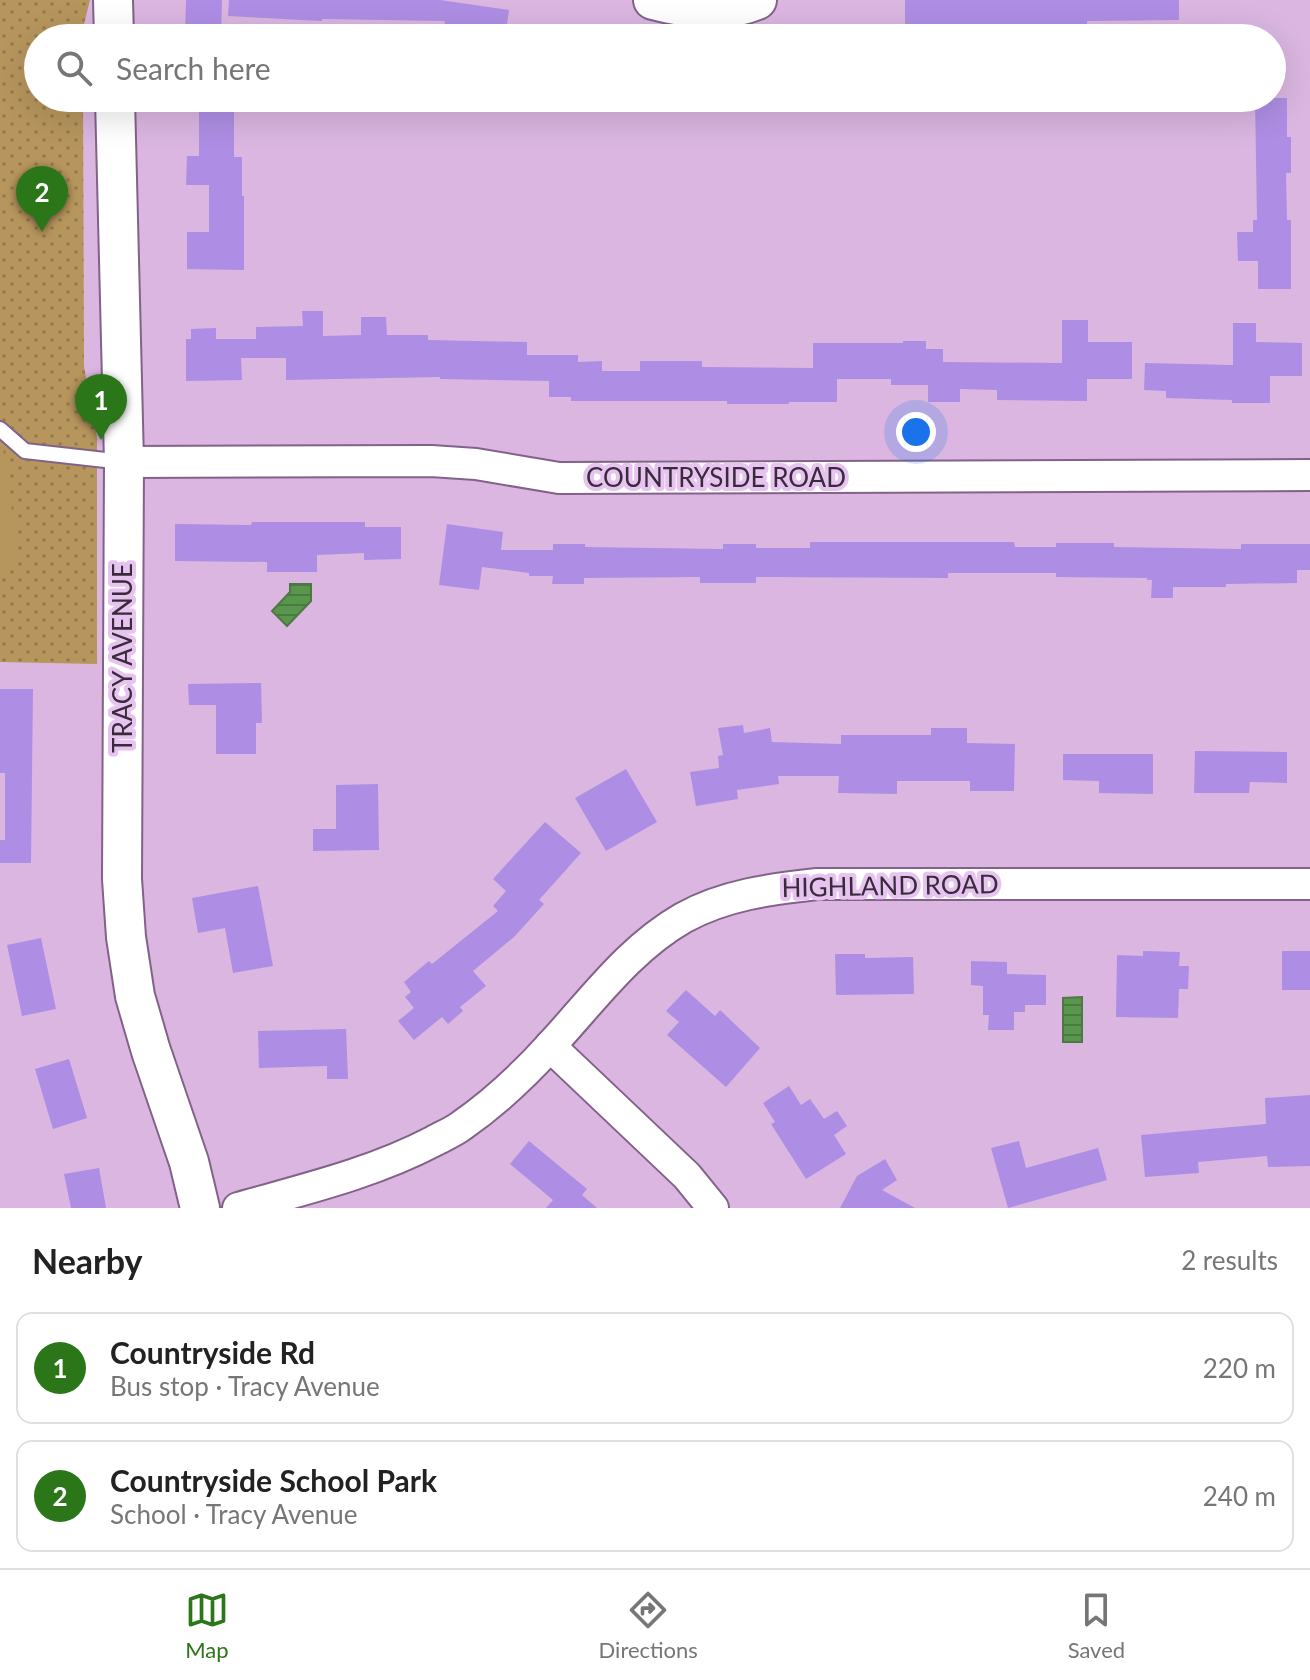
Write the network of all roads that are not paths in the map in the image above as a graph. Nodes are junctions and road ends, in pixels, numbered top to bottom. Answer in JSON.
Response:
{"nodes":[{"id":1,"x":113,"y":0,"type":"edge"},
{"id":2,"x":653,"y":0,"type":"edge"},
{"id":3,"x":757,"y":0,"type":"edge"},
{"id":4,"x":114,"y":24,"type":"edge"},
{"id":5,"x":115,"y":112,"type":"edge"},
{"id":6,"x":0,"y":429,"type":"edge"},
{"id":7,"x":124,"y":462,"type":"junction"},
{"id":8,"x":1310,"y":475,"type":"edge"},
{"id":9,"x":1310,"y":884,"type":"edge"},
{"id":10,"x":550,"y":1046,"type":"junction"},
{"id":11,"x":200,"y":1208,"type":"edge"},
{"id":12,"x":238,"y":1208,"type":"edge"},
{"id":13,"x":713,"y":1208,"type":"edge"}],
"edges":[{"from":1,"to":4,"type":"street"},
{"from":2,"to":3,"type":"street"},
{"from":5,"to":7,"type":"street","name":"TRACY AVENUE"},
{"from":6,"to":7,"type":"lane"},
{"from":7,"to":8,"type":"street","name":"COUNTRYSIDE ROAD"},
{"from":7,"to":11,"type":"street","name":"TRACY AVENUE"},
{"from":9,"to":10,"type":"street","name":"HIGHLAND ROAD"},
{"from":10,"to":12,"type":"street","name":"HIGHLAND ROAD"},
{"from":10,"to":13,"type":"street"}]}
